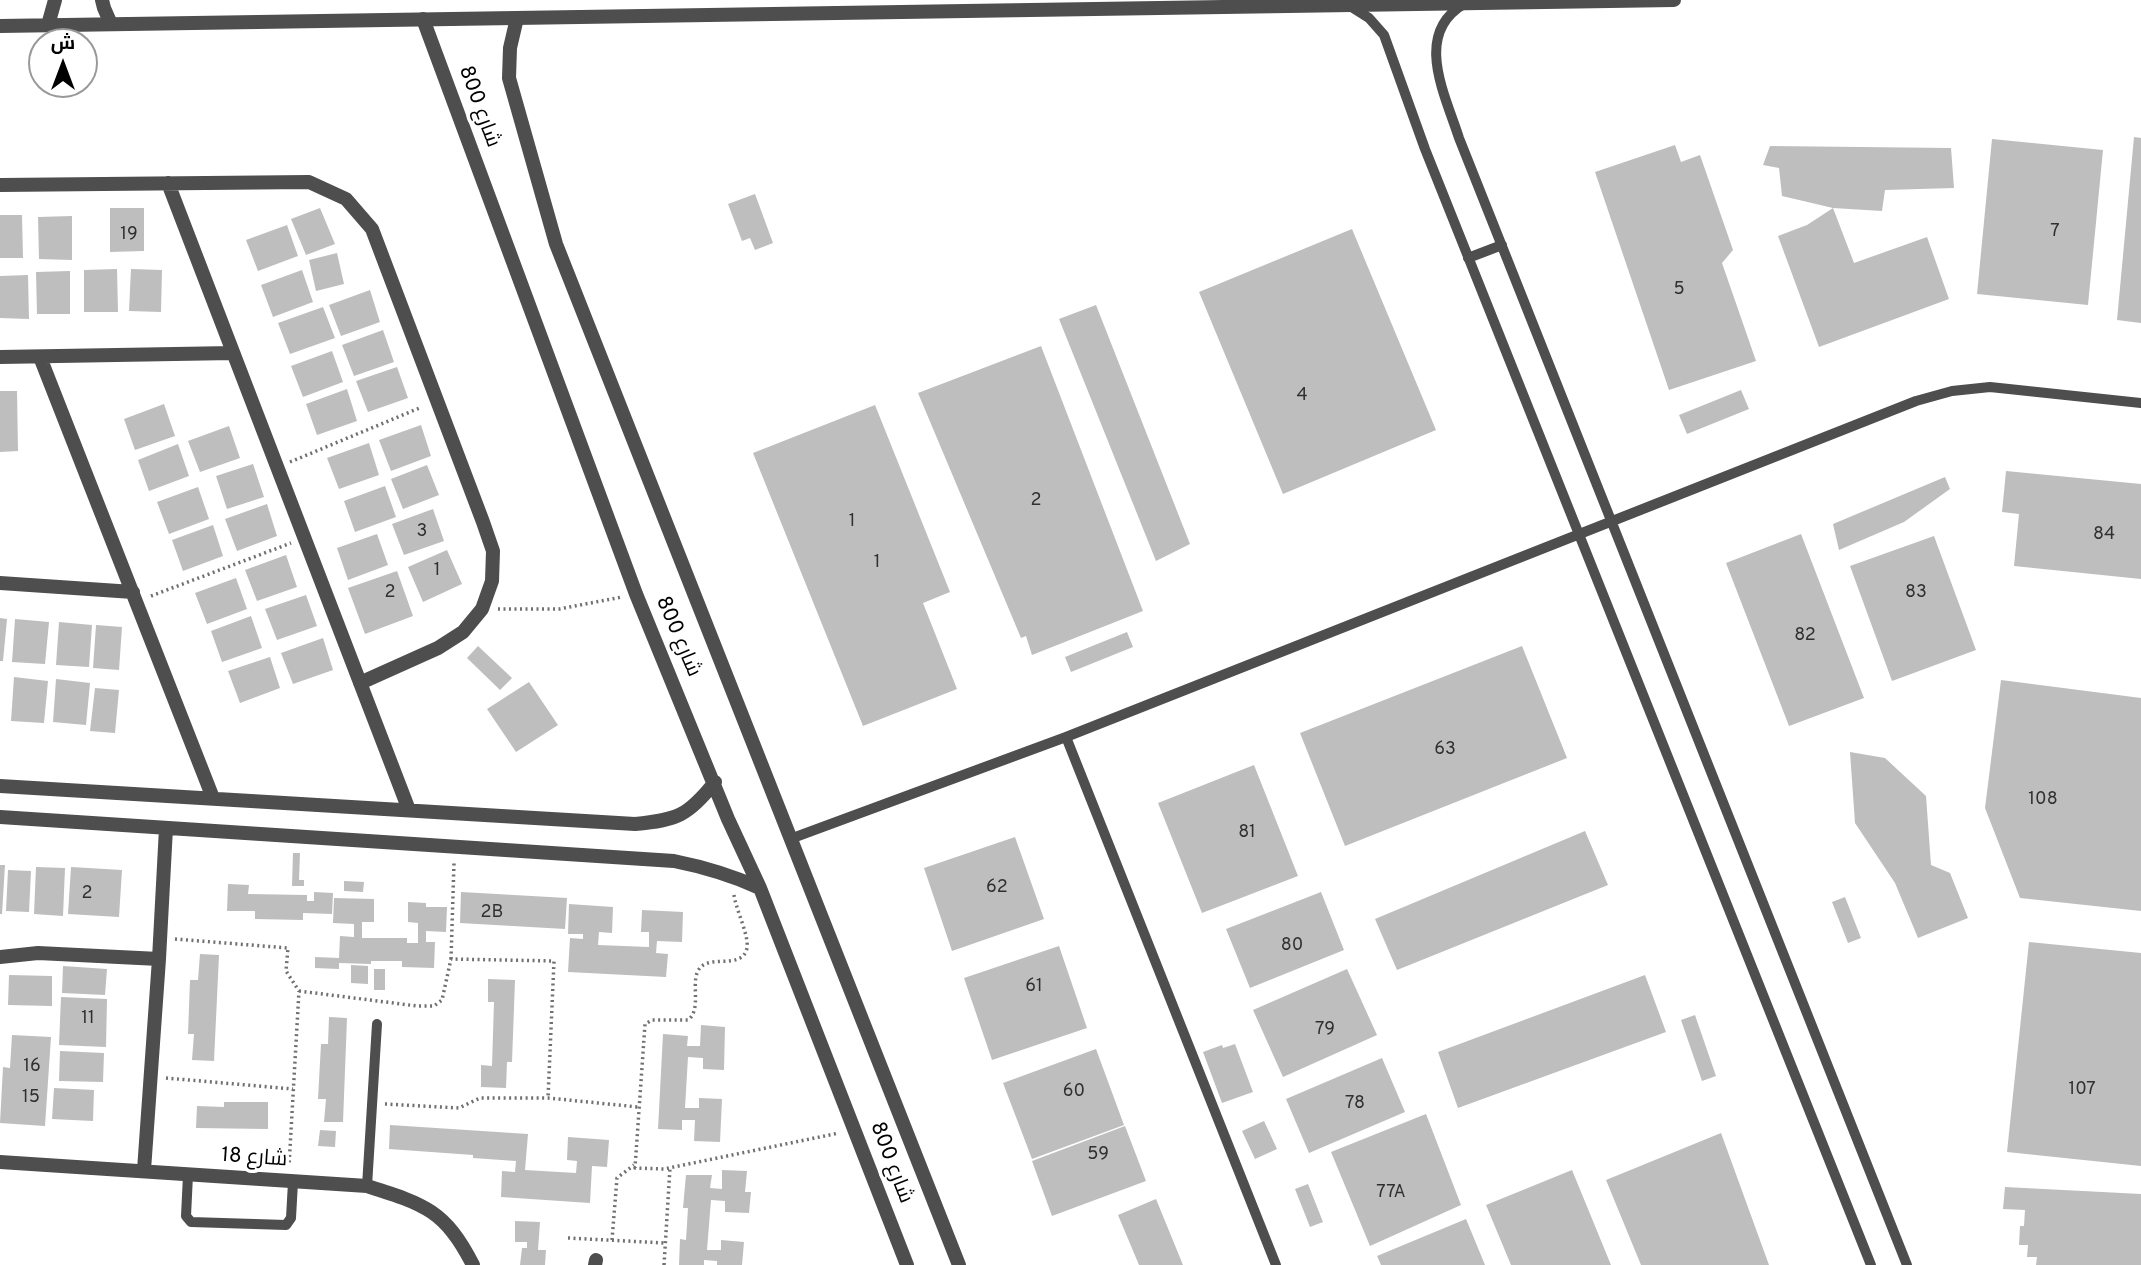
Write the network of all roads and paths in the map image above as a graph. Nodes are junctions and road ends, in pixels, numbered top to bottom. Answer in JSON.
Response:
{"nodes":[{"id":1,"x":55,"y":0,"type":"edge"},
{"id":2,"x":102,"y":0,"type":"edge"},
{"id":3,"x":1674,"y":0,"type":"edge"},
{"id":4,"x":1466,"y":1,"type":"edge"},
{"id":5,"x":1350,"y":6,"type":"junction"},
{"id":6,"x":517,"y":18,"type":"junction"},
{"id":7,"x":423,"y":19,"type":"junction"},
{"id":8,"x":48,"y":24,"type":"junction"},
{"id":9,"x":111,"y":24,"type":"junction"},
{"id":10,"x":0,"y":26,"type":"edge"},
{"id":11,"x":168,"y":183,"type":"junction"},
{"id":12,"x":0,"y":185,"type":"edge"},
{"id":13,"x":1502,"y":245,"type":"junction"},
{"id":14,"x":1468,"y":258,"type":"junction"},
{"id":15,"x":233,"y":353,"type":"junction"},
{"id":16,"x":0,"y":357,"type":"edge"},
{"id":17,"x":40,"y":357,"type":"junction"},
{"id":18,"x":437,"y":401,"type":"junction"},
{"id":19,"x":2141,"y":403,"type":"edge"},
{"id":20,"x":277,"y":467,"type":"junction"},
{"id":21,"x":1612,"y":521,"type":"junction"},
{"id":22,"x":1579,"y":534,"type":"junction"},
{"id":23,"x":304,"y":538,"type":"junction"},
{"id":24,"x":0,"y":583,"type":"edge"},
{"id":25,"x":636,"y":594,"type":"junction"},
{"id":26,"x":134,"y":596,"type":"junction"},
{"id":27,"x":482,"y":609,"type":"junction"},
{"id":28,"x":360,"y":683,"type":"junction"},
{"id":29,"x":1066,"y":737,"type":"junction"},
{"id":30,"x":715,"y":782,"type":"junction"},
{"id":31,"x":0,"y":786,"type":"edge"},
{"id":32,"x":213,"y":798,"type":"junction"},
{"id":33,"x":409,"y":810,"type":"junction"},
{"id":34,"x":0,"y":817,"type":"edge"},
{"id":35,"x":166,"y":828,"type":"junction"},
{"id":36,"x":790,"y":838,"type":"junction"},
{"id":37,"x":454,"y":846,"type":"junction"},
{"id":38,"x":732,"y":876,"type":"junction"},
{"id":39,"x":760,"y":888,"type":"junction"},
{"id":40,"x":160,"y":938,"type":"junction"},
{"id":41,"x":0,"y":957,"type":"edge"},
{"id":42,"x":159,"y":959,"type":"junction"},
{"id":43,"x":451,"y":959,"type":"junction"},
{"id":44,"x":299,"y":991,"type":"junction"},
{"id":45,"x":377,"y":1024,"type":"dead end"},
{"id":46,"x":150,"y":1077,"type":"junction"},
{"id":47,"x":293,"y":1089,"type":"junction"},
{"id":48,"x":548,"y":1098,"type":"junction"},
{"id":49,"x":373,"y":1104,"type":"junction"},
{"id":50,"x":638,"y":1107,"type":"junction"},
{"id":51,"x":855,"y":1129,"type":"junction"},
{"id":52,"x":0,"y":1162,"type":"edge"},
{"id":53,"x":634,"y":1165,"type":"junction"},
{"id":54,"x":670,"y":1168,"type":"junction"},
{"id":55,"x":144,"y":1170,"type":"junction"},
{"id":56,"x":188,"y":1175,"type":"junction"},
{"id":57,"x":290,"y":1182,"type":"junction"},
{"id":58,"x":367,"y":1186,"type":"junction"},
{"id":59,"x":568,"y":1238,"type":"dead end"},
{"id":60,"x":612,"y":1240,"type":"junction"},
{"id":61,"x":665,"y":1243,"type":"junction"},
{"id":62,"x":473,"y":1265,"type":"edge"},
{"id":63,"x":664,"y":1265,"type":"edge"},
{"id":64,"x":907,"y":1265,"type":"edge"},
{"id":65,"x":958,"y":1265,"type":"edge"},
{"id":66,"x":1276,"y":1265,"type":"edge"},
{"id":67,"x":1871,"y":1265,"type":"edge"},
{"id":68,"x":1907,"y":1265,"type":"edge"}],
"edges":[{"from":1,"to":8,"type":"street"},
{"from":2,"to":9,"type":"street"},
{"from":3,"to":4,"type":"street"},
{"from":4,"to":5,"type":"street"},
{"from":4,"to":13,"type":"lane"},
{"from":5,"to":6,"type":"street"},
{"from":5,"to":14,"type":"lane"},
{"from":6,"to":7,"type":"street"},
{"from":6,"to":36,"type":"street","name":"شارع 800"},
{"from":7,"to":9,"type":"street"},
{"from":7,"to":25,"type":"street","name":"شارع 800"},
{"from":8,"to":9,"type":"street"},
{"from":8,"to":10,"type":"street"},
{"from":11,"to":12,"type":"street"},
{"from":11,"to":15,"type":"street"},
{"from":11,"to":18,"type":"street"},
{"from":13,"to":14,"type":"lane"},
{"from":13,"to":21,"type":"lane"},
{"from":14,"to":22,"type":"lane"},
{"from":15,"to":17,"type":"street"},
{"from":15,"to":20,"type":"street"},
{"from":16,"to":17,"type":"street"},
{"from":17,"to":26,"type":"street"},
{"from":18,"to":20,"type":"path"},
{"from":18,"to":27,"type":"street"},
{"from":19,"to":21,"type":"lane"},
{"from":20,"to":23,"type":"street"},
{"from":21,"to":22,"type":"lane"},
{"from":21,"to":68,"type":"lane"},
{"from":22,"to":29,"type":"lane"},
{"from":22,"to":67,"type":"lane"},
{"from":23,"to":26,"type":"path"},
{"from":23,"to":28,"type":"street"},
{"from":24,"to":26,"type":"street"},
{"from":25,"to":27,"type":"path"},
{"from":25,"to":30,"type":"street","name":"شارع 800"},
{"from":26,"to":32,"type":"street"},
{"from":27,"to":28,"type":"street"},
{"from":28,"to":33,"type":"street"},
{"from":29,"to":36,"type":"lane"},
{"from":29,"to":66,"type":"lane"},
{"from":30,"to":33,"type":"street"},
{"from":30,"to":39,"type":"street","name":"شارع 800"},
{"from":31,"to":32,"type":"street"},
{"from":32,"to":33,"type":"street"},
{"from":34,"to":35,"type":"street"},
{"from":35,"to":37,"type":"street"},
{"from":35,"to":40,"type":"street"},
{"from":36,"to":65,"type":"street","name":"شارع 800"},
{"from":37,"to":38,"type":"street"},
{"from":37,"to":43,"type":"path"},
{"from":38,"to":39,"type":"street"},
{"from":38,"to":50,"type":"path"},
{"from":39,"to":51,"type":"street","name":"شارع 800"},
{"from":40,"to":42,"type":"street"},
{"from":40,"to":44,"type":"path"},
{"from":41,"to":42,"type":"street"},
{"from":42,"to":46,"type":"street"},
{"from":43,"to":44,"type":"path"},
{"from":43,"to":48,"type":"path"},
{"from":44,"to":47,"type":"path"},
{"from":45,"to":49,"type":"lane"},
{"from":46,"to":47,"type":"path"},
{"from":46,"to":55,"type":"street"},
{"from":47,"to":57,"type":"path"},
{"from":48,"to":49,"type":"path"},
{"from":48,"to":50,"type":"path"},
{"from":49,"to":58,"type":"lane"},
{"from":50,"to":53,"type":"path"},
{"from":51,"to":54,"type":"path"},
{"from":51,"to":64,"type":"street","name":"شارع 800"},
{"from":52,"to":55,"type":"street","name":"شارع 18"},
{"from":53,"to":54,"type":"path"},
{"from":53,"to":60,"type":"path"},
{"from":54,"to":61,"type":"path"},
{"from":55,"to":56,"type":"street","name":"شارع 18"},
{"from":56,"to":57,"type":"street","name":"شارع 18"},
{"from":56,"to":57,"type":"lane"},
{"from":57,"to":58,"type":"street","name":"شارع 18"},
{"from":58,"to":62,"type":"street","name":"شارع 18"},
{"from":59,"to":60,"type":"path"},
{"from":60,"to":61,"type":"path"},
{"from":61,"to":63,"type":"path"}]}
